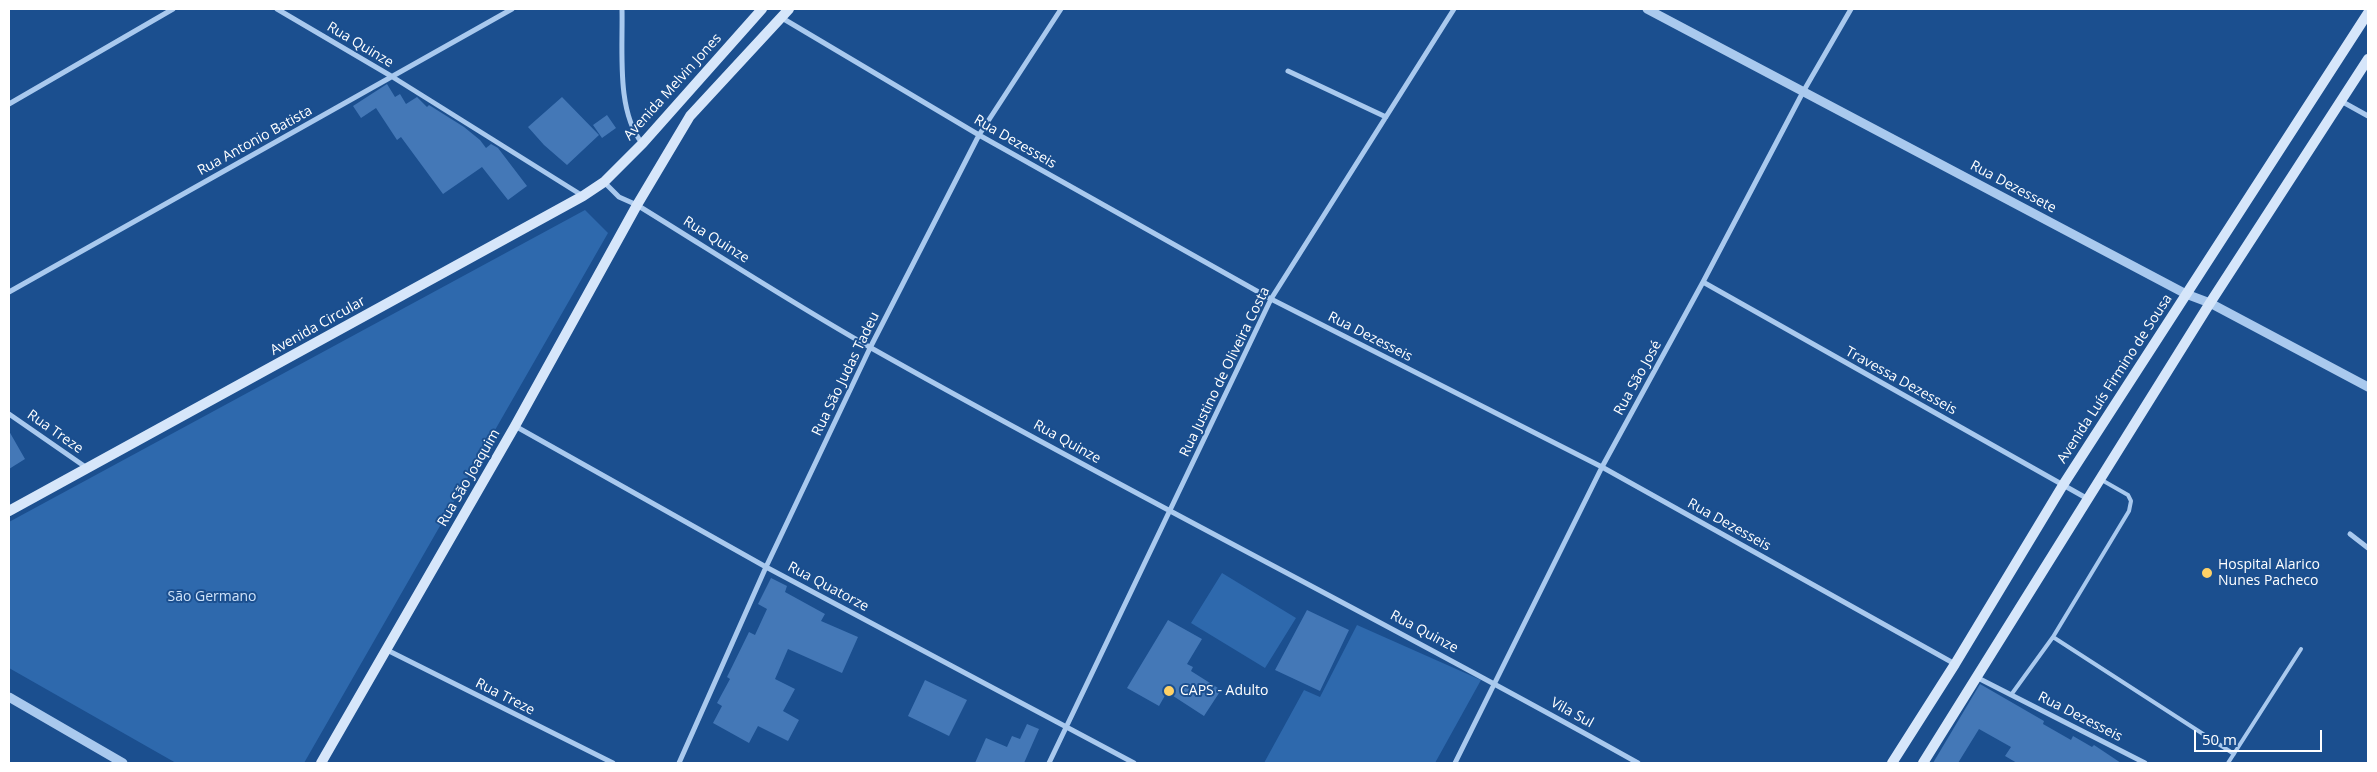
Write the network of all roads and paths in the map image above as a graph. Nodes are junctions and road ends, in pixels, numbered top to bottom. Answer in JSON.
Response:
{"nodes":[{"id":1,"x":174,"y":9,"type":"edge"},
{"id":2,"x":277,"y":9,"type":"edge"},
{"id":3,"x":512,"y":9,"type":"edge"},
{"id":4,"x":622,"y":9,"type":"edge"},
{"id":5,"x":762,"y":9,"type":"edge"},
{"id":6,"x":789,"y":9,"type":"edge"},
{"id":7,"x":1061,"y":9,"type":"edge"},
{"id":8,"x":1454,"y":9,"type":"edge"},
{"id":9,"x":1647,"y":9,"type":"edge"},
{"id":10,"x":1851,"y":9,"type":"edge"},
{"id":11,"x":2368,"y":14,"type":"edge"},
{"id":12,"x":781,"y":18,"type":"junction"},
{"id":13,"x":2368,"y":59,"type":"edge"},
{"id":14,"x":1288,"y":71,"type":"dead end"},
{"id":15,"x":391,"y":76,"type":"junction"},
{"id":16,"x":1803,"y":92,"type":"junction"},
{"id":17,"x":2341,"y":101,"type":"junction"},
{"id":18,"x":9,"y":104,"type":"edge"},
{"id":19,"x":2368,"y":116,"type":"edge"},
{"id":20,"x":1386,"y":117,"type":"junction"},
{"id":21,"x":979,"y":136,"type":"junction"},
{"id":22,"x":642,"y":144,"type":"junction"},
{"id":23,"x":604,"y":182,"type":"junction"},
{"id":24,"x":583,"y":196,"type":"junction"},
{"id":25,"x":637,"y":205,"type":"junction"},
{"id":26,"x":1703,"y":282,"type":"junction"},
{"id":27,"x":9,"y":292,"type":"edge"},
{"id":28,"x":2186,"y":294,"type":"junction"},
{"id":29,"x":1271,"y":299,"type":"junction"},
{"id":30,"x":2210,"y":303,"type":"junction"},
{"id":31,"x":870,"y":348,"type":"junction"},
{"id":32,"x":2368,"y":387,"type":"edge"},
{"id":33,"x":9,"y":414,"type":"edge"},
{"id":34,"x":514,"y":426,"type":"junction"},
{"id":35,"x":1602,"y":467,"type":"junction"},
{"id":36,"x":88,"y":469,"type":"junction"},
{"id":37,"x":2100,"y":479,"type":"junction"},
{"id":38,"x":2063,"y":485,"type":"junction"},
{"id":39,"x":2088,"y":499,"type":"junction"},
{"id":40,"x":1169,"y":510,"type":"junction"},
{"id":41,"x":9,"y":511,"type":"edge"},
{"id":42,"x":2350,"y":534,"type":"dead end"},
{"id":43,"x":2368,"y":548,"type":"edge"},
{"id":44,"x":766,"y":567,"type":"junction"},
{"id":45,"x":2053,"y":637,"type":"junction"},
{"id":46,"x":2301,"y":649,"type":"dead end"},
{"id":47,"x":386,"y":650,"type":"junction"},
{"id":48,"x":1955,"y":664,"type":"junction"},
{"id":49,"x":1978,"y":678,"type":"junction"},
{"id":50,"x":1495,"y":682,"type":"junction"},
{"id":51,"x":2011,"y":695,"type":"junction"},
{"id":52,"x":9,"y":696,"type":"edge"},
{"id":53,"x":1066,"y":727,"type":"junction"},
{"id":54,"x":2234,"y":754,"type":"junction"},
{"id":55,"x":123,"y":763,"type":"edge"},
{"id":56,"x":321,"y":763,"type":"edge"},
{"id":57,"x":613,"y":763,"type":"edge"},
{"id":58,"x":679,"y":763,"type":"edge"},
{"id":59,"x":1050,"y":763,"type":"edge"},
{"id":60,"x":1134,"y":763,"type":"edge"},
{"id":61,"x":1455,"y":763,"type":"edge"},
{"id":62,"x":1638,"y":763,"type":"edge"},
{"id":63,"x":1892,"y":763,"type":"edge"},
{"id":64,"x":1923,"y":763,"type":"edge"},
{"id":65,"x":2145,"y":763,"type":"edge"},
{"id":66,"x":2228,"y":763,"type":"edge"}],
"edges":[{"from":1,"to":18,"type":"street"},
{"from":2,"to":15,"type":"street","name":"Rua Quinze"},
{"from":3,"to":15,"type":"street","name":"Rua Antonio Batista"},
{"from":4,"to":22,"type":"street"},
{"from":5,"to":22,"type":"main road","name":"Avenida Melvin Jones"},
{"from":6,"to":12,"type":"main road"},
{"from":7,"to":21,"type":"street","name":"Rua São Judas Tadeu"},
{"from":8,"to":20,"type":"street","name":"Rua Justino de Oliveira Costa"},
{"from":9,"to":16,"type":"street","name":"Rua Dezessete"},
{"from":10,"to":16,"type":"street","name":"Rua São José"},
{"from":11,"to":28,"type":"main road","name":"Avenida Luís Firmino de Sousa"},
{"from":12,"to":21,"type":"street","name":"Rua Dezesseis"},
{"from":12,"to":25,"type":"main road"},
{"from":13,"to":17,"type":"main road"},
{"from":14,"to":20,"type":"street"},
{"from":15,"to":24,"type":"street","name":"Rua Quinze"},
{"from":15,"to":27,"type":"street","name":"Rua Antonio Batista"},
{"from":16,"to":26,"type":"street","name":"Rua São José"},
{"from":16,"to":28,"type":"street","name":"Rua Dezessete"},
{"from":17,"to":19,"type":"street"},
{"from":17,"to":30,"type":"main road"},
{"from":20,"to":29,"type":"street","name":"Rua Justino de Oliveira Costa"},
{"from":21,"to":29,"type":"street","name":"Rua Dezesseis"},
{"from":21,"to":31,"type":"street","name":"Rua São Judas Tadeu"},
{"from":22,"to":23,"type":"main road","name":"Avenida Melvin Jones"},
{"from":23,"to":24,"type":"main road","name":"Avenida Circular"},
{"from":23,"to":25,"type":"street"},
{"from":24,"to":36,"type":"main road","name":"Avenida Circular"},
{"from":25,"to":31,"type":"street","name":"Rua Quinze"},
{"from":25,"to":34,"type":"main road","name":"Rua São Joaquim"},
{"from":26,"to":35,"type":"street","name":"Rua São José"},
{"from":26,"to":38,"type":"street","name":"Travessa Dezesseis"},
{"from":28,"to":30,"type":"street","name":"Rua Dezessete"},
{"from":28,"to":38,"type":"main road","name":"Avenida Luís Firmino de Sousa"},
{"from":29,"to":35,"type":"street","name":"Rua Dezesseis"},
{"from":29,"to":40,"type":"street","name":"Rua Justino de Oliveira Costa"},
{"from":30,"to":32,"type":"street","name":"Rua Dezessete"},
{"from":30,"to":37,"type":"main road"},
{"from":31,"to":40,"type":"street","name":"Rua Quinze"},
{"from":31,"to":44,"type":"street","name":"Rua São Judas Tadeu"},
{"from":33,"to":36,"type":"street","name":"Rua Treze"},
{"from":34,"to":44,"type":"street","name":"Rua Quatorze"},
{"from":34,"to":47,"type":"main road","name":"Rua São Joaquim"},
{"from":35,"to":48,"type":"street","name":"Rua Dezesseis"},
{"from":35,"to":50,"type":"street","name":"Rua São José"},
{"from":36,"to":41,"type":"main road","name":"Avenida Circular"},
{"from":37,"to":39,"type":"main road"},
{"from":37,"to":45,"type":"lane"},
{"from":38,"to":39,"type":"street","name":"Travessa Dezesseis"},
{"from":38,"to":48,"type":"main road","name":"Avenida Luís Firmino de Sousa"},
{"from":39,"to":49,"type":"main road"},
{"from":40,"to":50,"type":"street","name":"Rua Quinze"},
{"from":40,"to":53,"type":"street","name":"Rua Justino de Oliveira Costa"},
{"from":42,"to":43,"type":"street"},
{"from":44,"to":53,"type":"street","name":"Rua Quatorze"},
{"from":44,"to":58,"type":"street","name":"Rua São Judas Tadeu"},
{"from":45,"to":51,"type":"lane"},
{"from":45,"to":54,"type":"lane"},
{"from":46,"to":54,"type":"lane"},
{"from":47,"to":56,"type":"main road","name":"Rua São Joaquim"},
{"from":47,"to":57,"type":"street","name":"Rua Treze"},
{"from":48,"to":63,"type":"main road","name":"Avenida Luís Firmino de Sousa"},
{"from":49,"to":51,"type":"street","name":"Rua Dezesseis"},
{"from":49,"to":64,"type":"main road"},
{"from":50,"to":61,"type":"street","name":"Rua São José"},
{"from":50,"to":62,"type":"street","name":"Vila Sul"},
{"from":51,"to":65,"type":"street","name":"Rua Dezesseis"},
{"from":52,"to":55,"type":"street"},
{"from":53,"to":59,"type":"street","name":"Rua Justino de Oliveira Costa"},
{"from":53,"to":60,"type":"street","name":"Rua Quatorze"},
{"from":54,"to":66,"type":"lane"}]}
